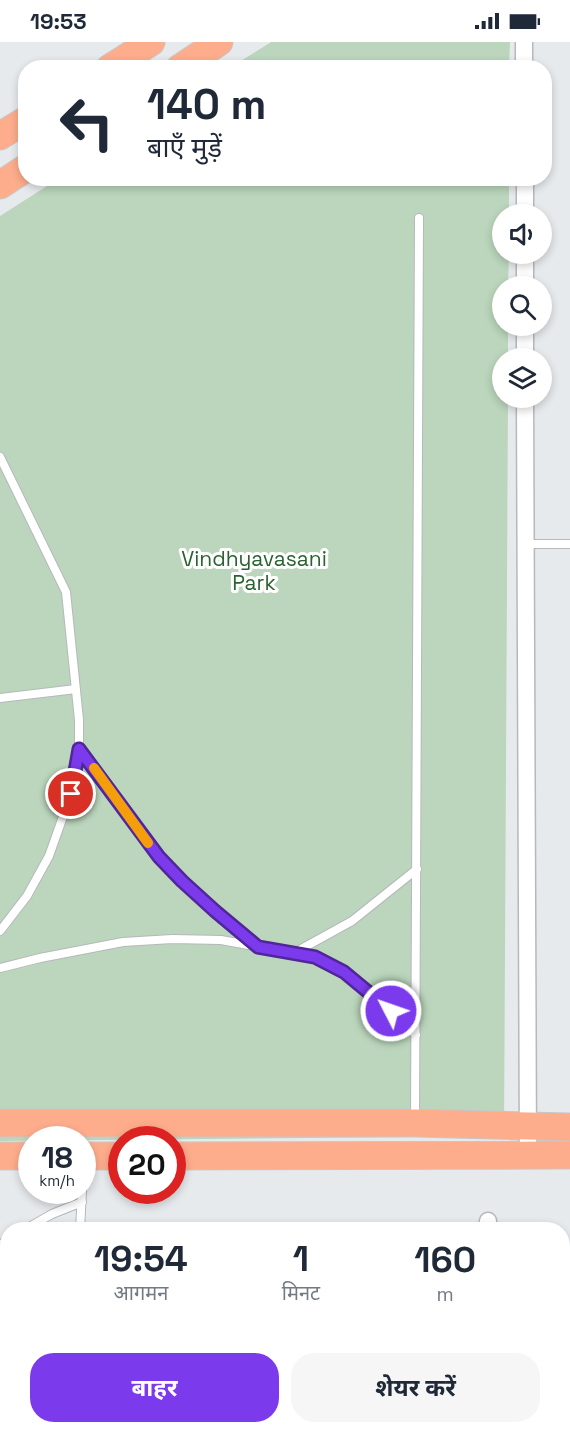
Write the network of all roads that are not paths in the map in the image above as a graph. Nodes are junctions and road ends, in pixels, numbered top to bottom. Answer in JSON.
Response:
{"nodes":[{"id":1,"x":219,"y":42,"type":"edge"},
{"id":2,"x":524,"y":42,"type":"edge"},
{"id":3,"x":192,"y":60,"type":"edge"},
{"id":4,"x":524,"y":60,"type":"edge"},
{"id":5,"x":18,"y":125,"type":"edge"},
{"id":6,"x":0,"y":136,"type":"edge"},
{"id":7,"x":18,"y":173,"type":"edge"},
{"id":8,"x":0,"y":185,"type":"edge"},
{"id":9,"x":525,"y":186,"type":"edge"},
{"id":10,"x":525,"y":204,"type":"edge"},
{"id":11,"x":419,"y":218,"type":"dead end"},
{"id":12,"x":525,"y":408,"type":"edge"},
{"id":13,"x":0,"y":457,"type":"edge"},
{"id":14,"x":526,"y":544,"type":"junction"},
{"id":15,"x":570,"y":544,"type":"edge"},
{"id":16,"x":76,"y":689,"type":"junction"},
{"id":17,"x":0,"y":698,"type":"edge"},
{"id":18,"x":79,"y":749,"type":"junction"},
{"id":19,"x":417,"y":868,"type":"junction"},
{"id":20,"x":0,"y":931,"type":"edge"},
{"id":21,"x":258,"y":947,"type":"junction"},
{"id":22,"x":294,"y":953,"type":"junction"},
{"id":23,"x":0,"y":968,"type":"edge"},
{"id":24,"x":416,"y":1035,"type":"junction"},
{"id":25,"x":0,"y":1123,"type":"edge"},
{"id":26,"x":415,"y":1123,"type":"junction"},
{"id":27,"x":528,"y":1126,"type":"junction"},
{"id":28,"x":570,"y":1127,"type":"edge"},
{"id":29,"x":528,"y":1155,"type":"junction"},
{"id":30,"x":570,"y":1155,"type":"edge"},
{"id":31,"x":0,"y":1156,"type":"edge"},
{"id":32,"x":18,"y":1156,"type":"edge"},
{"id":33,"x":186,"y":1156,"type":"edge"},
{"id":34,"x":78,"y":1204,"type":"edge"},
{"id":35,"x":82,"y":1204,"type":"edge"},
{"id":36,"x":41,"y":1222,"type":"edge"},
{"id":37,"x":81,"y":1222,"type":"edge"}],
"edges":[{"from":1,"to":3,"type":"main road"},
{"from":2,"to":4,"type":"street"},
{"from":5,"to":6,"type":"main road"},
{"from":7,"to":8,"type":"main road"},
{"from":9,"to":10,"type":"street"},
{"from":11,"to":19,"type":"lane"},
{"from":12,"to":14,"type":"street"},
{"from":13,"to":16,"type":"lane"},
{"from":14,"to":15,"type":"lane"},
{"from":14,"to":27,"type":"street"},
{"from":16,"to":17,"type":"lane"},
{"from":16,"to":18,"type":"lane"},
{"from":18,"to":20,"type":"lane"},
{"from":18,"to":21,"type":"lane"},
{"from":19,"to":22,"type":"lane"},
{"from":19,"to":24,"type":"lane"},
{"from":21,"to":22,"type":"lane"},
{"from":21,"to":23,"type":"lane"},
{"from":22,"to":24,"type":"lane"},
{"from":24,"to":26,"type":"lane"},
{"from":25,"to":26,"type":"main road"},
{"from":26,"to":27,"type":"main road"},
{"from":27,"to":28,"type":"main road"},
{"from":27,"to":29,"type":"street"},
{"from":29,"to":30,"type":"main road"},
{"from":29,"to":33,"type":"main road"},
{"from":31,"to":32,"type":"main road"},
{"from":34,"to":36,"type":"lane"},
{"from":35,"to":37,"type":"lane"}]}
